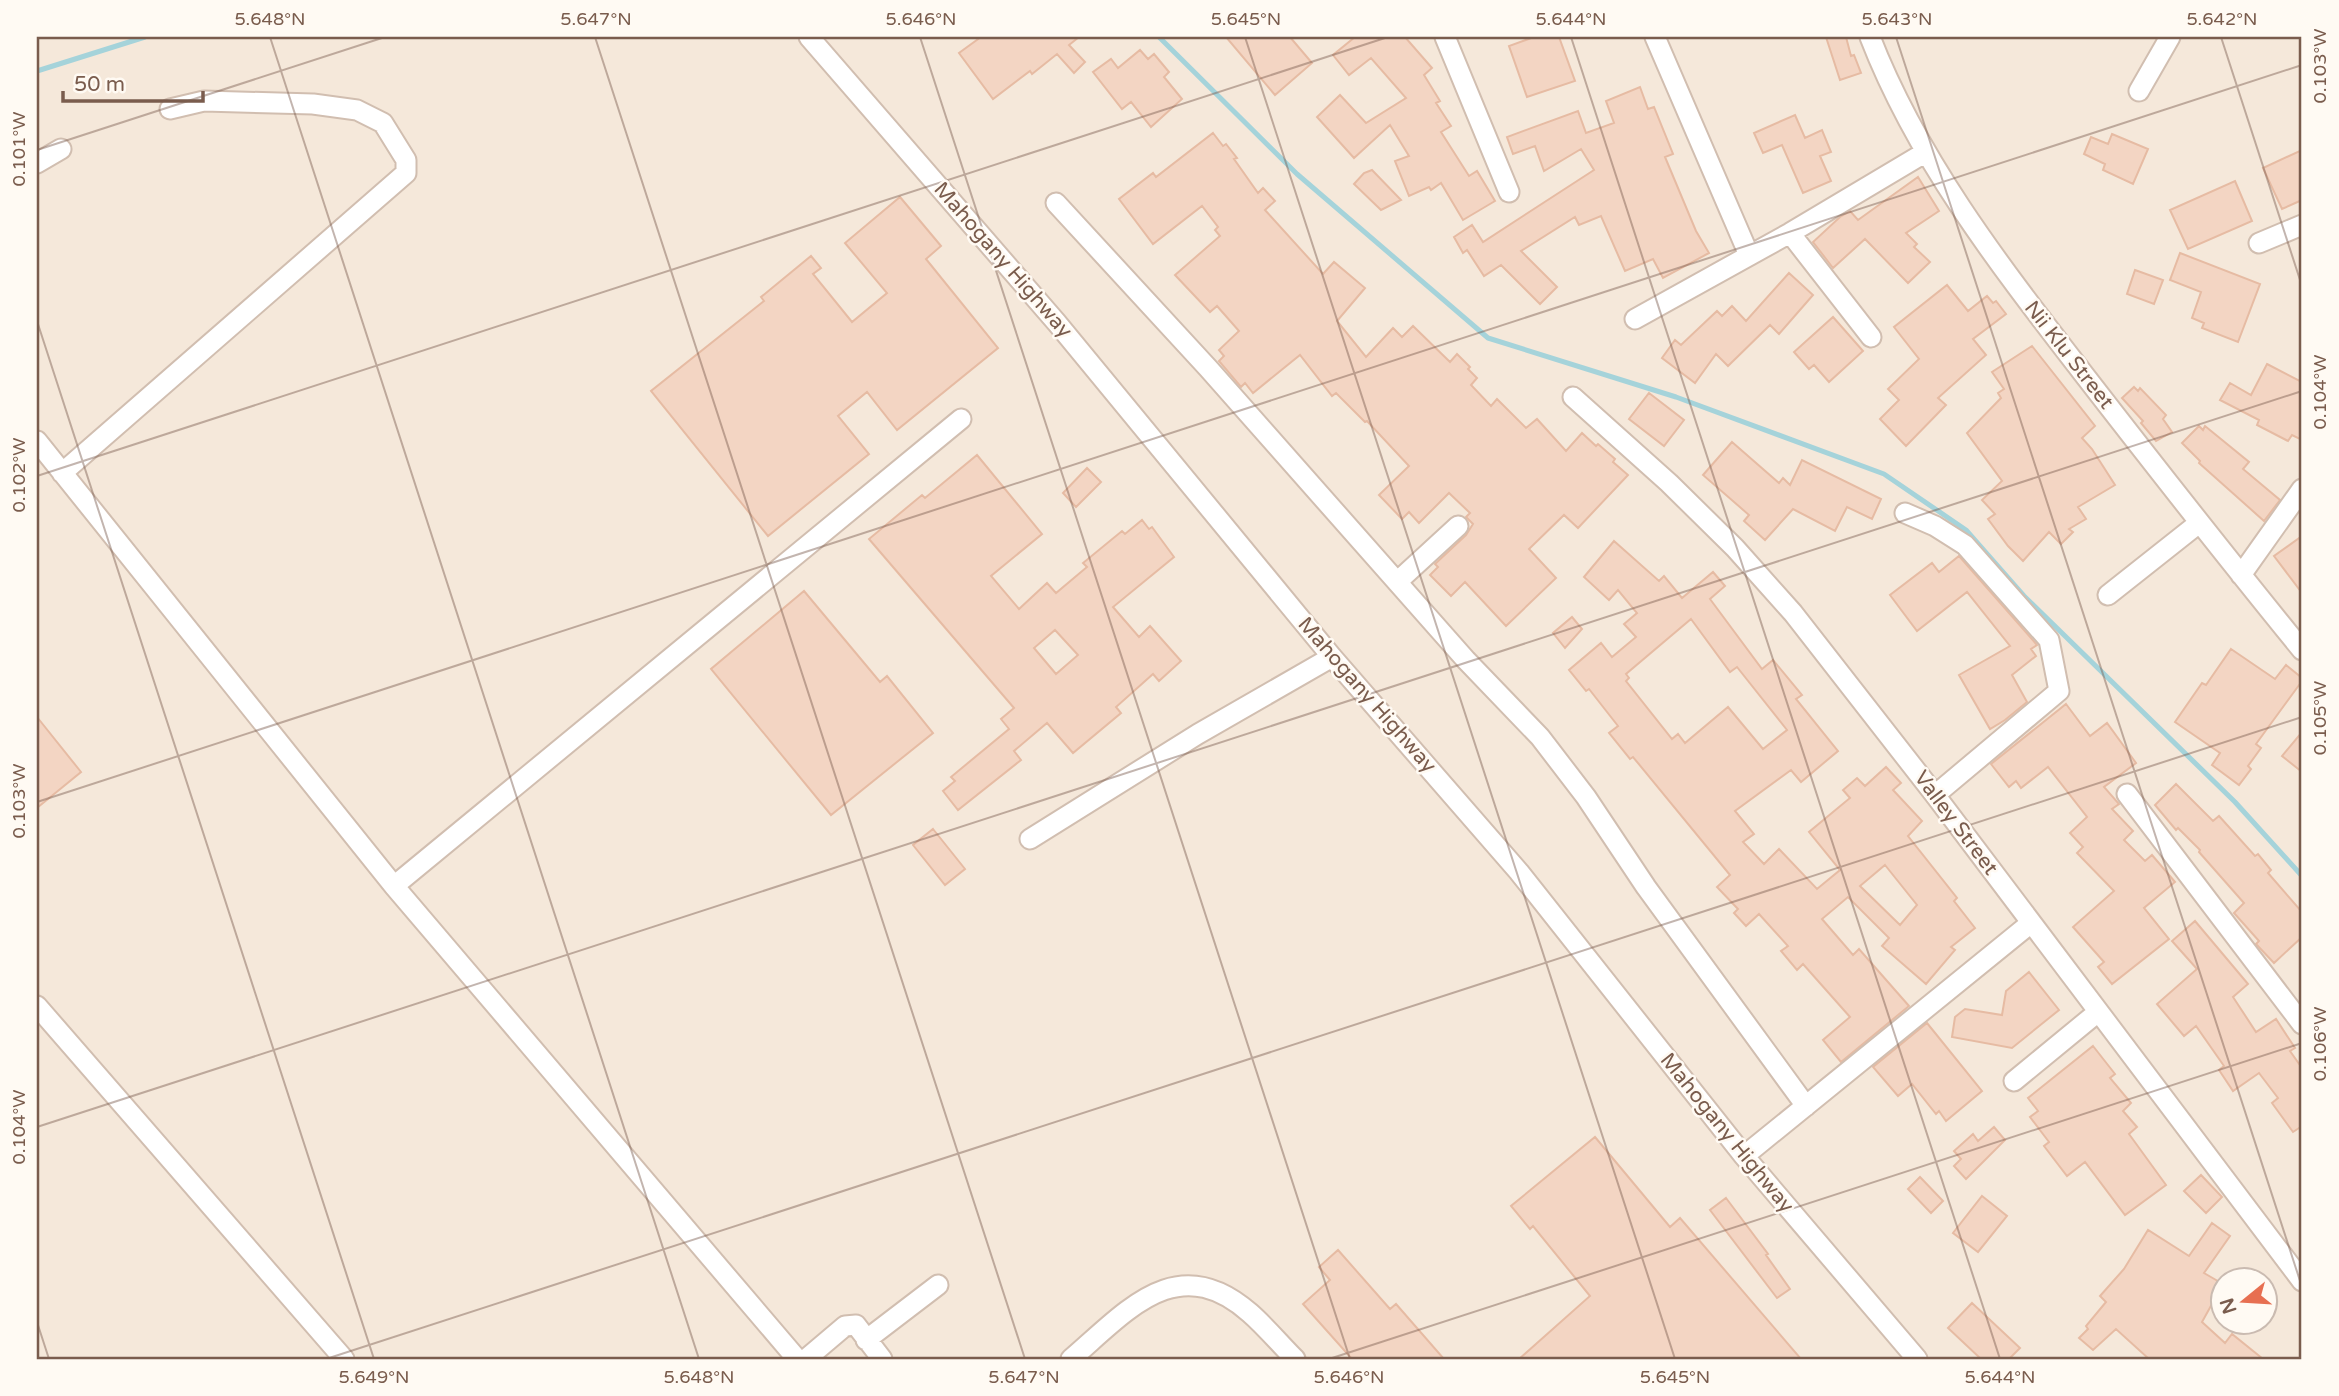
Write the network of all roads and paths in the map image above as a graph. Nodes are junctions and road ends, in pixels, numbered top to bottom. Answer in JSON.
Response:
{"nodes":[{"id":1,"x":809,"y":37,"type":"edge"},
{"id":2,"x":1444,"y":37,"type":"edge"},
{"id":3,"x":1655,"y":37,"type":"edge"},
{"id":4,"x":1870,"y":37,"type":"edge"},
{"id":5,"x":2170,"y":37,"type":"edge"},
{"id":6,"x":2139,"y":91,"type":"dead end"},
{"id":7,"x":170,"y":109,"type":"dead end"},
{"id":8,"x":61,"y":149,"type":"dead end"},
{"id":9,"x":1926,"y":152,"type":"junction"},
{"id":10,"x":37,"y":163,"type":"edge"},
{"id":11,"x":1509,"y":191,"type":"dead end"},
{"id":12,"x":1056,"y":203,"type":"dead end"},
{"id":13,"x":2302,"y":225,"type":"edge"},
{"id":14,"x":1790,"y":233,"type":"junction"},
{"id":15,"x":2259,"y":243,"type":"dead end"},
{"id":16,"x":1749,"y":255,"type":"junction"},
{"id":17,"x":1635,"y":319,"type":"dead end"},
{"id":18,"x":1871,"y":337,"type":"dead end"},
{"id":19,"x":1573,"y":397,"type":"dead end"},
{"id":20,"x":961,"y":419,"type":"dead end"},
{"id":21,"x":37,"y":441,"type":"edge"},
{"id":22,"x":62,"y":473,"type":"junction"},
{"id":23,"x":2302,"y":489,"type":"edge"},
{"id":24,"x":1905,"y":513,"type":"dead end"},
{"id":25,"x":2199,"y":523,"type":"junction"},
{"id":26,"x":1458,"y":526,"type":"dead end"},
{"id":27,"x":2241,"y":575,"type":"junction"},
{"id":28,"x":1397,"y":582,"type":"junction"},
{"id":29,"x":2108,"y":595,"type":"dead end"},
{"id":30,"x":2302,"y":650,"type":"edge"},
{"id":31,"x":1332,"y":657,"type":"junction"},
{"id":32,"x":2126,"y":794,"type":"dead end"},
{"id":33,"x":1935,"y":795,"type":"junction"},
{"id":34,"x":1030,"y":839,"type":"dead end"},
{"id":35,"x":394,"y":886,"type":"junction"},
{"id":36,"x":2031,"y":923,"type":"junction"},
{"id":37,"x":37,"y":1006,"type":"edge"},
{"id":38,"x":2098,"y":1012,"type":"junction"},
{"id":39,"x":2302,"y":1024,"type":"edge"},
{"id":40,"x":2014,"y":1081,"type":"dead end"},
{"id":41,"x":1806,"y":1106,"type":"junction"},
{"id":42,"x":1744,"y":1156,"type":"junction"},
{"id":43,"x":2302,"y":1281,"type":"edge"},
{"id":44,"x":938,"y":1285,"type":"dead end"},
{"id":45,"x":866,"y":1340,"type":"junction"},
{"id":46,"x":344,"y":1359,"type":"edge"},
{"id":47,"x":797,"y":1359,"type":"edge"},
{"id":48,"x":806,"y":1359,"type":"edge"},
{"id":49,"x":882,"y":1359,"type":"edge"},
{"id":50,"x":1071,"y":1359,"type":"edge"},
{"id":51,"x":1295,"y":1359,"type":"edge"},
{"id":52,"x":1917,"y":1359,"type":"edge"}],
"edges":[{"from":1,"to":31,"type":"street","name":"Mahogany Highway"},
{"from":2,"to":11,"type":"street"},
{"from":3,"to":16,"type":"street"},
{"from":4,"to":9,"type":"street","name":"Nii Klu Street"},
{"from":5,"to":6,"type":"street"},
{"from":7,"to":22,"type":"street"},
{"from":8,"to":10,"type":"street"},
{"from":9,"to":14,"type":"street"},
{"from":9,"to":25,"type":"street","name":"Nii Klu Street"},
{"from":12,"to":28,"type":"street"},
{"from":13,"to":15,"type":"street"},
{"from":14,"to":16,"type":"street"},
{"from":14,"to":18,"type":"street"},
{"from":16,"to":17,"type":"street"},
{"from":19,"to":33,"type":"street","name":"Valley Street"},
{"from":20,"to":35,"type":"street"},
{"from":21,"to":22,"type":"street"},
{"from":22,"to":35,"type":"street"},
{"from":23,"to":27,"type":"street"},
{"from":24,"to":33,"type":"street"},
{"from":25,"to":27,"type":"street","name":"Nii Klu Street"},
{"from":25,"to":29,"type":"street"},
{"from":26,"to":28,"type":"street"},
{"from":27,"to":30,"type":"street","name":"Nii Klu Street"},
{"from":28,"to":41,"type":"street"},
{"from":31,"to":34,"type":"street"},
{"from":31,"to":42,"type":"street","name":"Mahogany Highway"},
{"from":32,"to":39,"type":"street"},
{"from":33,"to":36,"type":"street","name":"Valley Street"},
{"from":35,"to":47,"type":"street"},
{"from":36,"to":38,"type":"street","name":"Valley Street"},
{"from":36,"to":41,"type":"street"},
{"from":37,"to":46,"type":"street"},
{"from":38,"to":40,"type":"street"},
{"from":38,"to":43,"type":"street","name":"Valley Street"},
{"from":41,"to":42,"type":"street"},
{"from":42,"to":52,"type":"street","name":"Mahogany Highway"},
{"from":44,"to":45,"type":"street"},
{"from":45,"to":48,"type":"street"},
{"from":45,"to":49,"type":"street"},
{"from":50,"to":51,"type":"street"}]}
